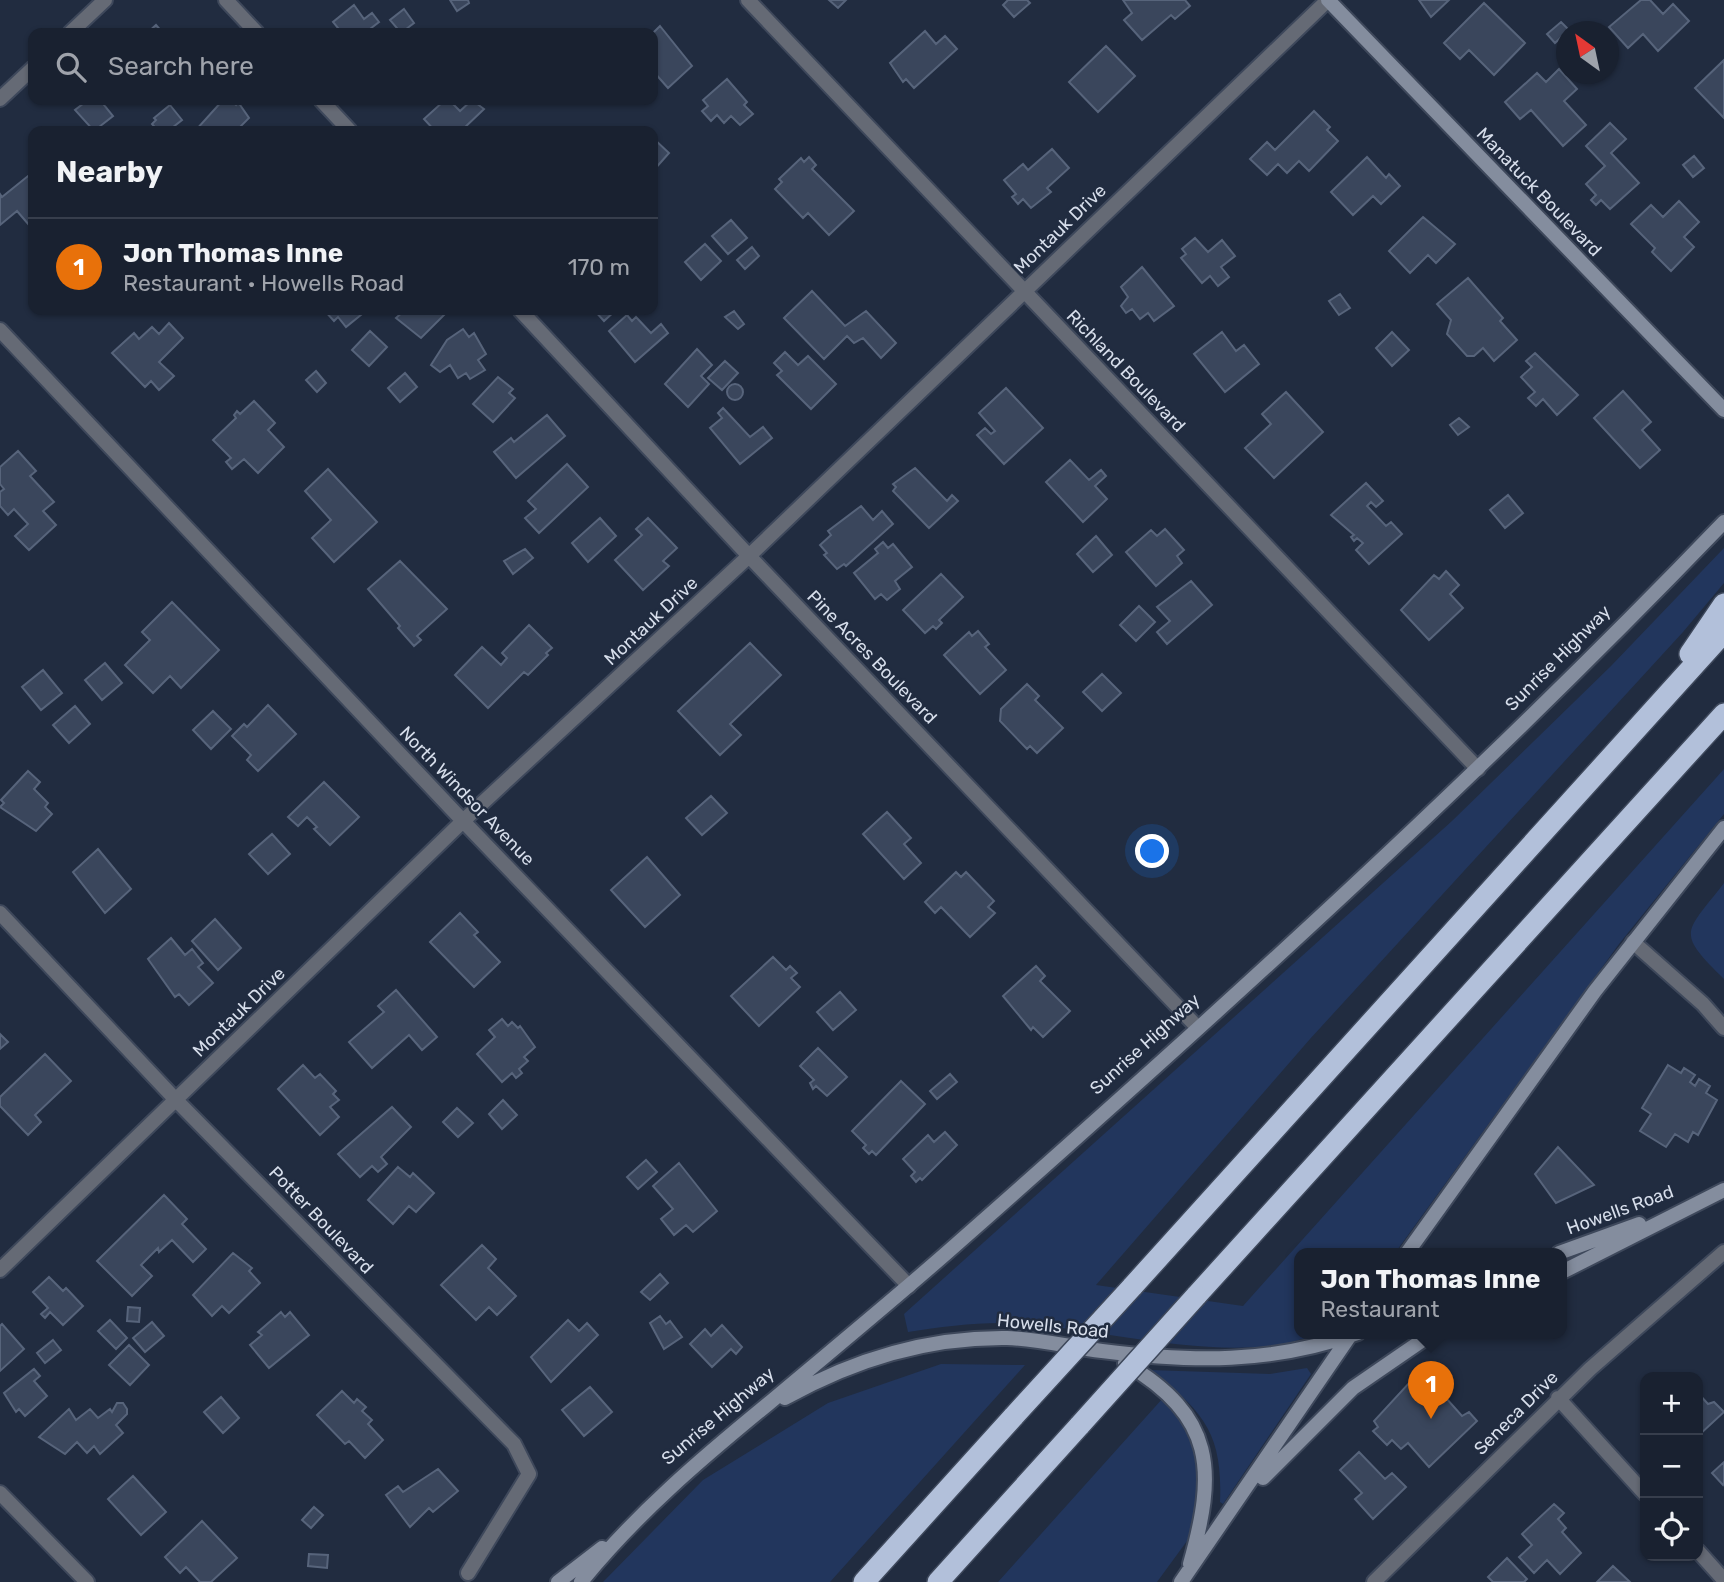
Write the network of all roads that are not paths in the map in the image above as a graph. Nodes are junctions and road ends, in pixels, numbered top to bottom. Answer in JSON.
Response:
{"nodes":[{"id":1,"x":105,"y":0,"type":"edge"},
{"id":2,"x":226,"y":0,"type":"edge"},
{"id":3,"x":748,"y":0,"type":"edge"},
{"id":4,"x":1328,"y":0,"type":"edge"},
{"id":5,"x":75,"y":28,"type":"edge"},
{"id":6,"x":252,"y":28,"type":"edge"},
{"id":7,"x":28,"y":73,"type":"edge"},
{"id":8,"x":0,"y":99,"type":"edge"},
{"id":9,"x":326,"y":105,"type":"edge"},
{"id":10,"x":345,"y":126,"type":"edge"},
{"id":11,"x":1023,"y":291,"type":"junction"},
{"id":12,"x":525,"y":315,"type":"edge"},
{"id":13,"x":0,"y":330,"type":"edge"},
{"id":14,"x":1724,"y":410,"type":"edge"},
{"id":15,"x":1724,"y":522,"type":"edge"},
{"id":16,"x":749,"y":556,"type":"junction"},
{"id":17,"x":1724,"y":604,"type":"edge"},
{"id":18,"x":1724,"y":632,"type":"edge"},
{"id":19,"x":1724,"y":714,"type":"edge"},
{"id":20,"x":1638,"y":727,"type":"junction"},
{"id":21,"x":1724,"y":731,"type":"edge"},
{"id":22,"x":1478,"y":769,"type":"junction"},
{"id":23,"x":463,"y":821,"type":"junction"},
{"id":24,"x":1724,"y":828,"type":"edge"},
{"id":25,"x":1612,"y":838,"type":"junction"},
{"id":26,"x":0,"y":913,"type":"edge"},
{"id":27,"x":1633,"y":942,"type":"junction"},
{"id":28,"x":1724,"y":1027,"type":"edge"},
{"id":29,"x":1198,"y":1028,"type":"junction"},
{"id":30,"x":176,"y":1100,"type":"junction"},
{"id":31,"x":1724,"y":1190,"type":"edge"},
{"id":32,"x":1693,"y":1204,"type":"junction"},
{"id":33,"x":1411,"y":1248,"type":"edge"},
{"id":34,"x":1567,"y":1250,"type":"edge"},
{"id":35,"x":1724,"y":1252,"type":"edge"},
{"id":36,"x":1567,"y":1269,"type":"edge"},
{"id":37,"x":0,"y":1270,"type":"edge"},
{"id":38,"x":909,"y":1286,"type":"junction"},
{"id":39,"x":1338,"y":1339,"type":"edge"},
{"id":40,"x":1350,"y":1339,"type":"edge"},
{"id":41,"x":1424,"y":1339,"type":"edge"},
{"id":42,"x":1101,"y":1351,"type":"junction"},
{"id":43,"x":1558,"y":1398,"type":"junction"},
{"id":44,"x":756,"y":1414,"type":"junction"},
{"id":45,"x":1640,"y":1488,"type":"edge"},
{"id":46,"x":0,"y":1493,"type":"edge"},
{"id":47,"x":1236,"y":1506,"type":"junction"},
{"id":48,"x":621,"y":1535,"type":"junction"},
{"id":49,"x":1703,"y":1557,"type":"edge"},
{"id":50,"x":468,"y":1573,"type":"dead end"},
{"id":51,"x":1187,"y":1580,"type":"edge"},
{"id":52,"x":1724,"y":1580,"type":"edge"},
{"id":53,"x":87,"y":1582,"type":"edge"},
{"id":54,"x":558,"y":1582,"type":"edge"},
{"id":55,"x":581,"y":1582,"type":"edge"},
{"id":56,"x":864,"y":1582,"type":"edge"},
{"id":57,"x":938,"y":1582,"type":"edge"},
{"id":58,"x":1374,"y":1582,"type":"edge"}],
"edges":[{"from":1,"to":5,"type":"street"},
{"from":2,"to":6,"type":"street"},
{"from":3,"to":11,"type":"street","name":"Richland Boulevard"},
{"from":4,"to":11,"type":"street","name":"Montauk Drive"},
{"from":4,"to":14,"type":"main road","name":"Manatuck Boulevard"},
{"from":7,"to":8,"type":"street"},
{"from":9,"to":10,"type":"street"},
{"from":11,"to":16,"type":"street","name":"Montauk Drive"},
{"from":11,"to":22,"type":"street","name":"Richland Boulevard"},
{"from":12,"to":16,"type":"street","name":"Pine Acres Boulevard"},
{"from":13,"to":23,"type":"street","name":"North Windsor Avenue"},
{"from":15,"to":22,"type":"main road","name":"Sunrise Highway"},
{"from":16,"to":23,"type":"street","name":"Montauk Drive"},
{"from":16,"to":29,"type":"street","name":"Pine Acres Boulevard"},
{"from":17,"to":20,"type":"highway"},
{"from":18,"to":20,"type":"highway"},
{"from":19,"to":25,"type":"highway"},
{"from":20,"to":56,"type":"highway","bridge":true},
{"from":21,"to":25,"type":"highway"},
{"from":22,"to":29,"type":"main road","name":"Sunrise Highway"},
{"from":23,"to":30,"type":"street","name":"Montauk Drive"},
{"from":23,"to":38,"type":"street","name":"North Windsor Avenue"},
{"from":24,"to":27,"type":"main road"},
{"from":25,"to":57,"type":"highway","bridge":true},
{"from":26,"to":30,"type":"street","name":"Potter Boulevard"},
{"from":27,"to":28,"type":"street"},
{"from":27,"to":33,"type":"main road"},
{"from":29,"to":38,"type":"main road","name":"Sunrise Highway"},
{"from":30,"to":37,"type":"street","name":"Montauk Drive"},
{"from":30,"to":50,"type":"street","name":"Potter Boulevard"},
{"from":31,"to":32,"type":"main road","name":"Howells Road"},
{"from":32,"to":34,"type":"main road","name":"Howells Road"},
{"from":32,"to":36,"type":"main road","name":"Howells Road"},
{"from":35,"to":43,"type":"street","name":"Seneca Drive"},
{"from":38,"to":44,"type":"main road","name":"Sunrise Highway"},
{"from":39,"to":42,"type":"main road","name":"Howells Road"},
{"from":40,"to":47,"type":"main road"},
{"from":41,"to":47,"type":"main road"},
{"from":42,"to":44,"type":"main road","name":"Howells Road"},
{"from":42,"to":51,"type":"main road"},
{"from":43,"to":45,"type":"street"},
{"from":43,"to":58,"type":"street","name":"Seneca Drive"},
{"from":44,"to":48,"type":"main road","name":"Sunrise Highway"},
{"from":46,"to":53,"type":"street"},
{"from":47,"to":51,"type":"main road"},
{"from":48,"to":54,"type":"main road"},
{"from":48,"to":55,"type":"main road","name":"Sunrise Highway"},
{"from":49,"to":52,"type":"street"}]}
